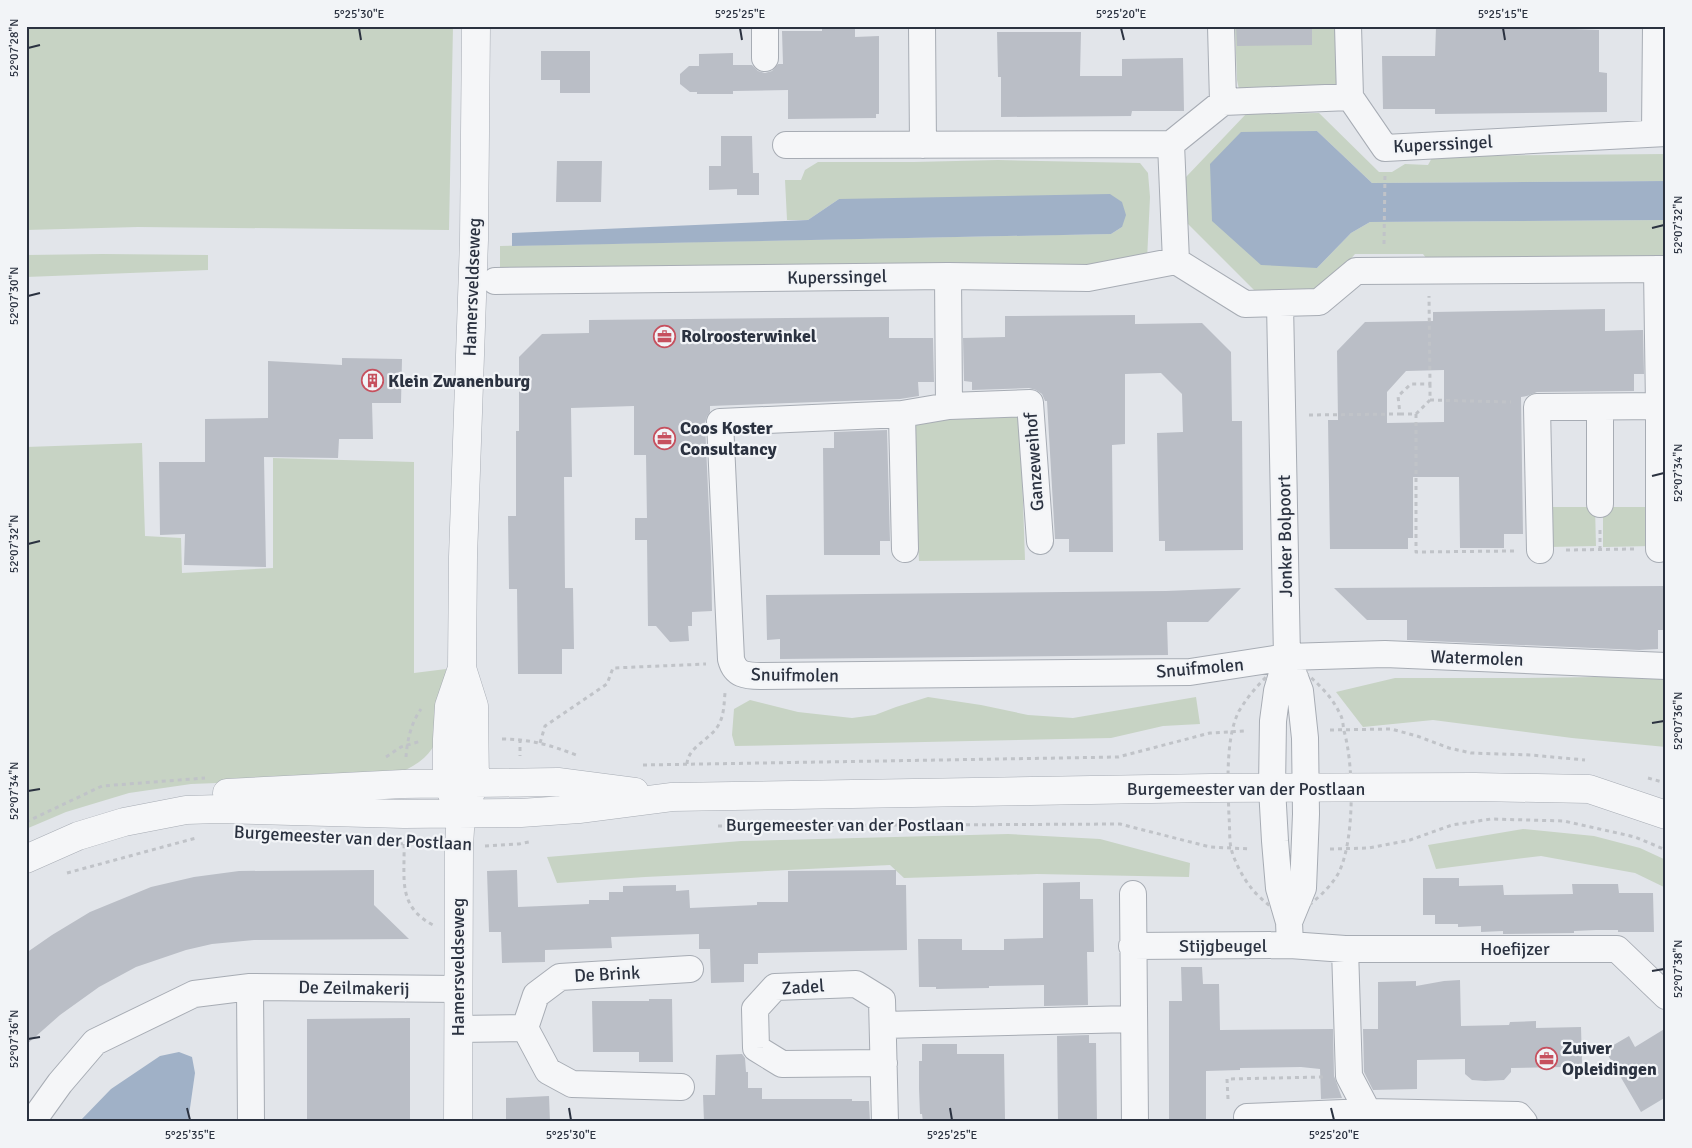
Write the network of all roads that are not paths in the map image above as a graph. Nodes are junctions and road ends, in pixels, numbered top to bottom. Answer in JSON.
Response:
{"nodes":[{"id":1,"x":476,"y":26,"type":"edge"},
{"id":2,"x":765,"y":26,"type":"edge"},
{"id":3,"x":922,"y":26,"type":"edge"},
{"id":4,"x":1221,"y":26,"type":"edge"},
{"id":5,"x":1348,"y":26,"type":"edge"},
{"id":6,"x":1656,"y":26,"type":"edge"},
{"id":7,"x":765,"y":58,"type":"dead end"},
{"id":8,"x":1350,"y":98,"type":"junction"},
{"id":9,"x":1223,"y":102,"type":"junction"},
{"id":10,"x":1660,"y":132,"type":"edge"},
{"id":11,"x":1171,"y":144,"type":"junction"},
{"id":12,"x":786,"y":145,"type":"dead end"},
{"id":13,"x":923,"y":145,"type":"junction"},
{"id":14,"x":1176,"y":262,"type":"junction"},
{"id":15,"x":1661,"y":269,"type":"edge"},
{"id":16,"x":948,"y":276,"type":"junction"},
{"id":17,"x":496,"y":281,"type":"dead end"},
{"id":18,"x":1280,"y":304,"type":"junction"},
{"id":19,"x":949,"y":406,"type":"junction"},
{"id":20,"x":1662,"y":406,"type":"edge"},
{"id":21,"x":1600,"y":407,"type":"junction"},
{"id":22,"x":902,"y":414,"type":"junction"},
{"id":23,"x":1600,"y":504,"type":"dead end"},
{"id":24,"x":1040,"y":541,"type":"dead end"},
{"id":25,"x":905,"y":549,"type":"dead end"},
{"id":26,"x":1659,"y":549,"type":"road end"},
{"id":27,"x":1540,"y":550,"type":"road end"},
{"id":28,"x":1288,"y":658,"type":"junction"},
{"id":29,"x":1666,"y":666,"type":"edge"},
{"id":30,"x":462,"y":668,"type":"junction"},
{"id":31,"x":447,"y":783,"type":"junction"},
{"id":32,"x":475,"y":784,"type":"junction"},
{"id":33,"x":1272,"y":788,"type":"junction"},
{"id":34,"x":1305,"y":788,"type":"junction"},
{"id":35,"x":672,"y":797,"type":"junction"},
{"id":36,"x":461,"y":813,"type":"junction"},
{"id":37,"x":1666,"y":815,"type":"edge"},
{"id":38,"x":26,"y":841,"type":"edge"},
{"id":39,"x":26,"y":859,"type":"edge"},
{"id":40,"x":1133,"y":894,"type":"dead end"},
{"id":41,"x":1289,"y":934,"type":"junction"},
{"id":42,"x":1132,"y":946,"type":"junction"},
{"id":43,"x":1345,"y":949,"type":"junction"},
{"id":44,"x":690,"y":970,"type":"dead end"},
{"id":45,"x":250,"y":987,"type":"junction"},
{"id":46,"x":458,"y":989,"type":"junction"},
{"id":47,"x":1666,"y":996,"type":"edge"},
{"id":48,"x":1133,"y":1018,"type":"junction"},
{"id":49,"x":883,"y":1025,"type":"junction"},
{"id":50,"x":525,"y":1028,"type":"junction"},
{"id":51,"x":458,"y":1029,"type":"junction"},
{"id":52,"x":884,"y":1063,"type":"junction"},
{"id":53,"x":681,"y":1087,"type":"dead end"},
{"id":54,"x":1237,"y":1111,"type":"road end"},
{"id":55,"x":1368,"y":1112,"type":"junction"},
{"id":56,"x":32,"y":1122,"type":"edge"},
{"id":57,"x":251,"y":1122,"type":"edge"},
{"id":58,"x":458,"y":1122,"type":"edge"},
{"id":59,"x":885,"y":1122,"type":"edge"},
{"id":60,"x":1135,"y":1122,"type":"edge"},
{"id":61,"x":1524,"y":1122,"type":"edge"}],
"edges":[{"from":1,"to":30,"type":"street","name":"Hamersveldseweg"},
{"from":2,"to":7,"type":"street"},
{"from":3,"to":13,"type":"street"},
{"from":4,"to":9,"type":"street"},
{"from":5,"to":8,"type":"street"},
{"from":6,"to":10,"type":"street"},
{"from":8,"to":9,"type":"street"},
{"from":8,"to":10,"type":"street","name":"Kuperssingel"},
{"from":9,"to":11,"type":"street"},
{"from":11,"to":13,"type":"street"},
{"from":11,"to":14,"type":"street"},
{"from":12,"to":13,"type":"street"},
{"from":14,"to":16,"type":"street","name":"Kuperssingel"},
{"from":14,"to":18,"type":"street"},
{"from":15,"to":18,"type":"street"},
{"from":15,"to":20,"type":"street"},
{"from":16,"to":17,"type":"street","name":"Kuperssingel"},
{"from":16,"to":19,"type":"street"},
{"from":18,"to":28,"type":"street","name":"Jonker Bolpoort"},
{"from":19,"to":22,"type":"street","name":"Ganzeweihof"},
{"from":19,"to":24,"type":"street","name":"Ganzeweihof"},
{"from":20,"to":21,"type":"street"},
{"from":20,"to":26,"type":"street"},
{"from":21,"to":23,"type":"street"},
{"from":21,"to":27,"type":"street"},
{"from":22,"to":25,"type":"street"},
{"from":22,"to":28,"type":"street","name":"Snuifmolen"},
{"from":28,"to":29,"type":"street","name":"Watermolen"},
{"from":28,"to":33,"type":"street","name":"Jonker Bolpoort"},
{"from":28,"to":34,"type":"street","name":"Jonker Bolpoort"},
{"from":30,"to":31,"type":"street","name":"Hamersveldseweg"},
{"from":30,"to":32,"type":"street","name":"Hamersveldseweg"},
{"from":31,"to":32,"type":"street","name":"Burgemeester van der Postlaan"},
{"from":31,"to":36,"type":"street","name":"Hamersveldseweg"},
{"from":31,"to":38,"type":"street","name":"Burgemeester van der Postlaan"},
{"from":32,"to":35,"type":"street","name":"Burgemeester van der Postlaan"},
{"from":32,"to":36,"type":"street","name":"Hamersveldseweg"},
{"from":33,"to":34,"type":"street","name":"Burgemeester van der Postlaan"},
{"from":33,"to":35,"type":"street","name":"Burgemeester van der Postlaan"},
{"from":33,"to":41,"type":"street","name":"Stijgbeugel"},
{"from":34,"to":37,"type":"street","name":"Burgemeester van der Postlaan"},
{"from":34,"to":41,"type":"street","name":"Stijgbeugel"},
{"from":35,"to":36,"type":"street","name":"Burgemeester van der Postlaan"},
{"from":36,"to":39,"type":"street","name":"Burgemeester van der Postlaan"},
{"from":36,"to":46,"type":"street","name":"Hamersveldseweg"},
{"from":40,"to":42,"type":"street"},
{"from":41,"to":42,"type":"street","name":"Stijgbeugel"},
{"from":41,"to":43,"type":"street","name":"Hoefijzer"},
{"from":42,"to":48,"type":"street"},
{"from":43,"to":47,"type":"street","name":"Hoefijzer"},
{"from":43,"to":55,"type":"street"},
{"from":44,"to":50,"type":"street","name":"De Brink"},
{"from":45,"to":46,"type":"street","name":"De Zeilmakerij"},
{"from":45,"to":56,"type":"street","name":"De Zeilmakerij"},
{"from":45,"to":57,"type":"street"},
{"from":46,"to":51,"type":"street","name":"Hamersveldseweg"},
{"from":48,"to":49,"type":"street"},
{"from":48,"to":60,"type":"street"},
{"from":49,"to":52,"type":"street","name":"Zadel"},
{"from":49,"to":52,"type":"street","name":"Zadel"},
{"from":50,"to":51,"type":"street"},
{"from":50,"to":53,"type":"street"},
{"from":51,"to":58,"type":"street","name":"Hamersveldseweg"},
{"from":52,"to":59,"type":"street","name":"Zadel"},
{"from":54,"to":55,"type":"street"},
{"from":55,"to":61,"type":"street"}]}
